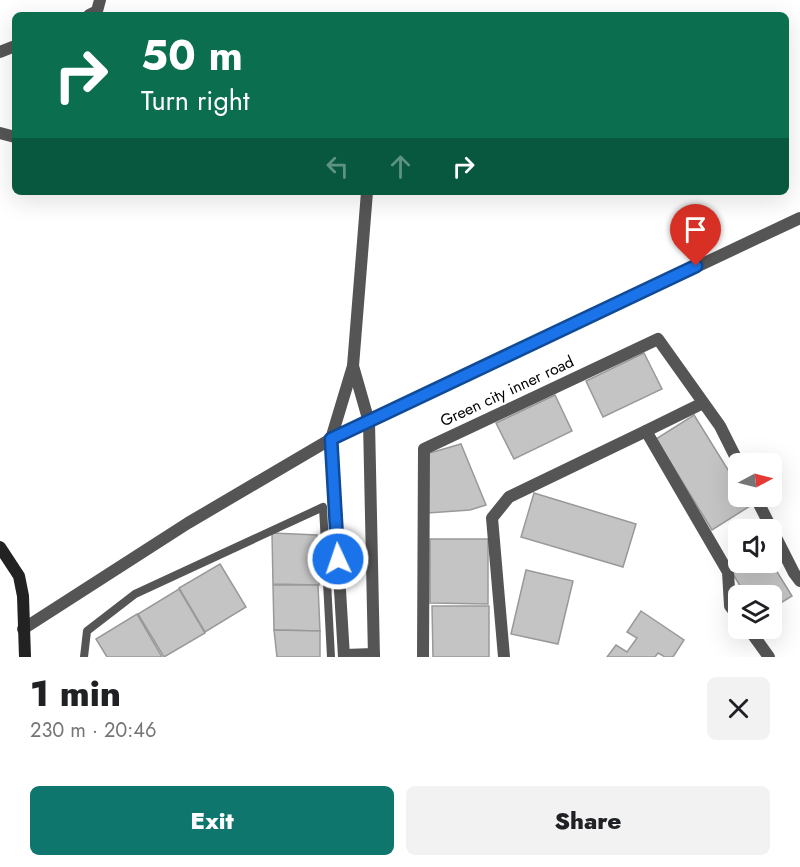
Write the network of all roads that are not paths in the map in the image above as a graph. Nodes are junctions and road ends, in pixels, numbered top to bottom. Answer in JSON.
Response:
{"nodes":[{"id":1,"x":367,"y":195,"type":"edge"},
{"id":2,"x":800,"y":218,"type":"edge"},
{"id":3,"x":353,"y":366,"type":"junction"},
{"id":4,"x":703,"y":403,"type":"junction"},
{"id":5,"x":369,"y":422,"type":"junction"},
{"id":6,"x":646,"y":431,"type":"junction"},
{"id":7,"x":331,"y":439,"type":"junction"},
{"id":8,"x":734,"y":453,"type":"edge"},
{"id":9,"x":761,"y":507,"type":"edge"},
{"id":10,"x":0,"y":548,"type":"edge"},
{"id":11,"x":800,"y":581,"type":"edge"},
{"id":12,"x":729,"y":585,"type":"edge"},
{"id":13,"x":23,"y":629,"type":"junction"},
{"id":14,"x":756,"y":639,"type":"edge"},
{"id":15,"x":344,"y":656,"type":"edge"},
{"id":16,"x":374,"y":656,"type":"edge"},
{"id":17,"x":26,"y":657,"type":"edge"},
{"id":18,"x":84,"y":657,"type":"edge"},
{"id":19,"x":331,"y":657,"type":"edge"},
{"id":20,"x":423,"y":657,"type":"edge"},
{"id":21,"x":504,"y":657,"type":"edge"},
{"id":22,"x":769,"y":657,"type":"edge"}],
"edges":[{"from":1,"to":3,"type":"street"},
{"from":2,"to":5,"type":"street"},
{"from":3,"to":5,"type":"street"},
{"from":3,"to":7,"type":"street"},
{"from":4,"to":6,"type":"street"},
{"from":4,"to":8,"type":"street","name":"Green city inner road"},
{"from":4,"to":20,"type":"street","name":"Green city inner road"},
{"from":5,"to":7,"type":"street"},
{"from":5,"to":16,"type":"street"},
{"from":6,"to":12,"type":"street"},
{"from":6,"to":21,"type":"street"},
{"from":7,"to":13,"type":"street"},
{"from":7,"to":15,"type":"street"},
{"from":9,"to":11,"type":"street"},
{"from":10,"to":13,"type":"street"},
{"from":13,"to":17,"type":"street"},
{"from":14,"to":22,"type":"street"},
{"from":15,"to":16,"type":"street"},
{"from":18,"to":19,"type":"lane"}]}
